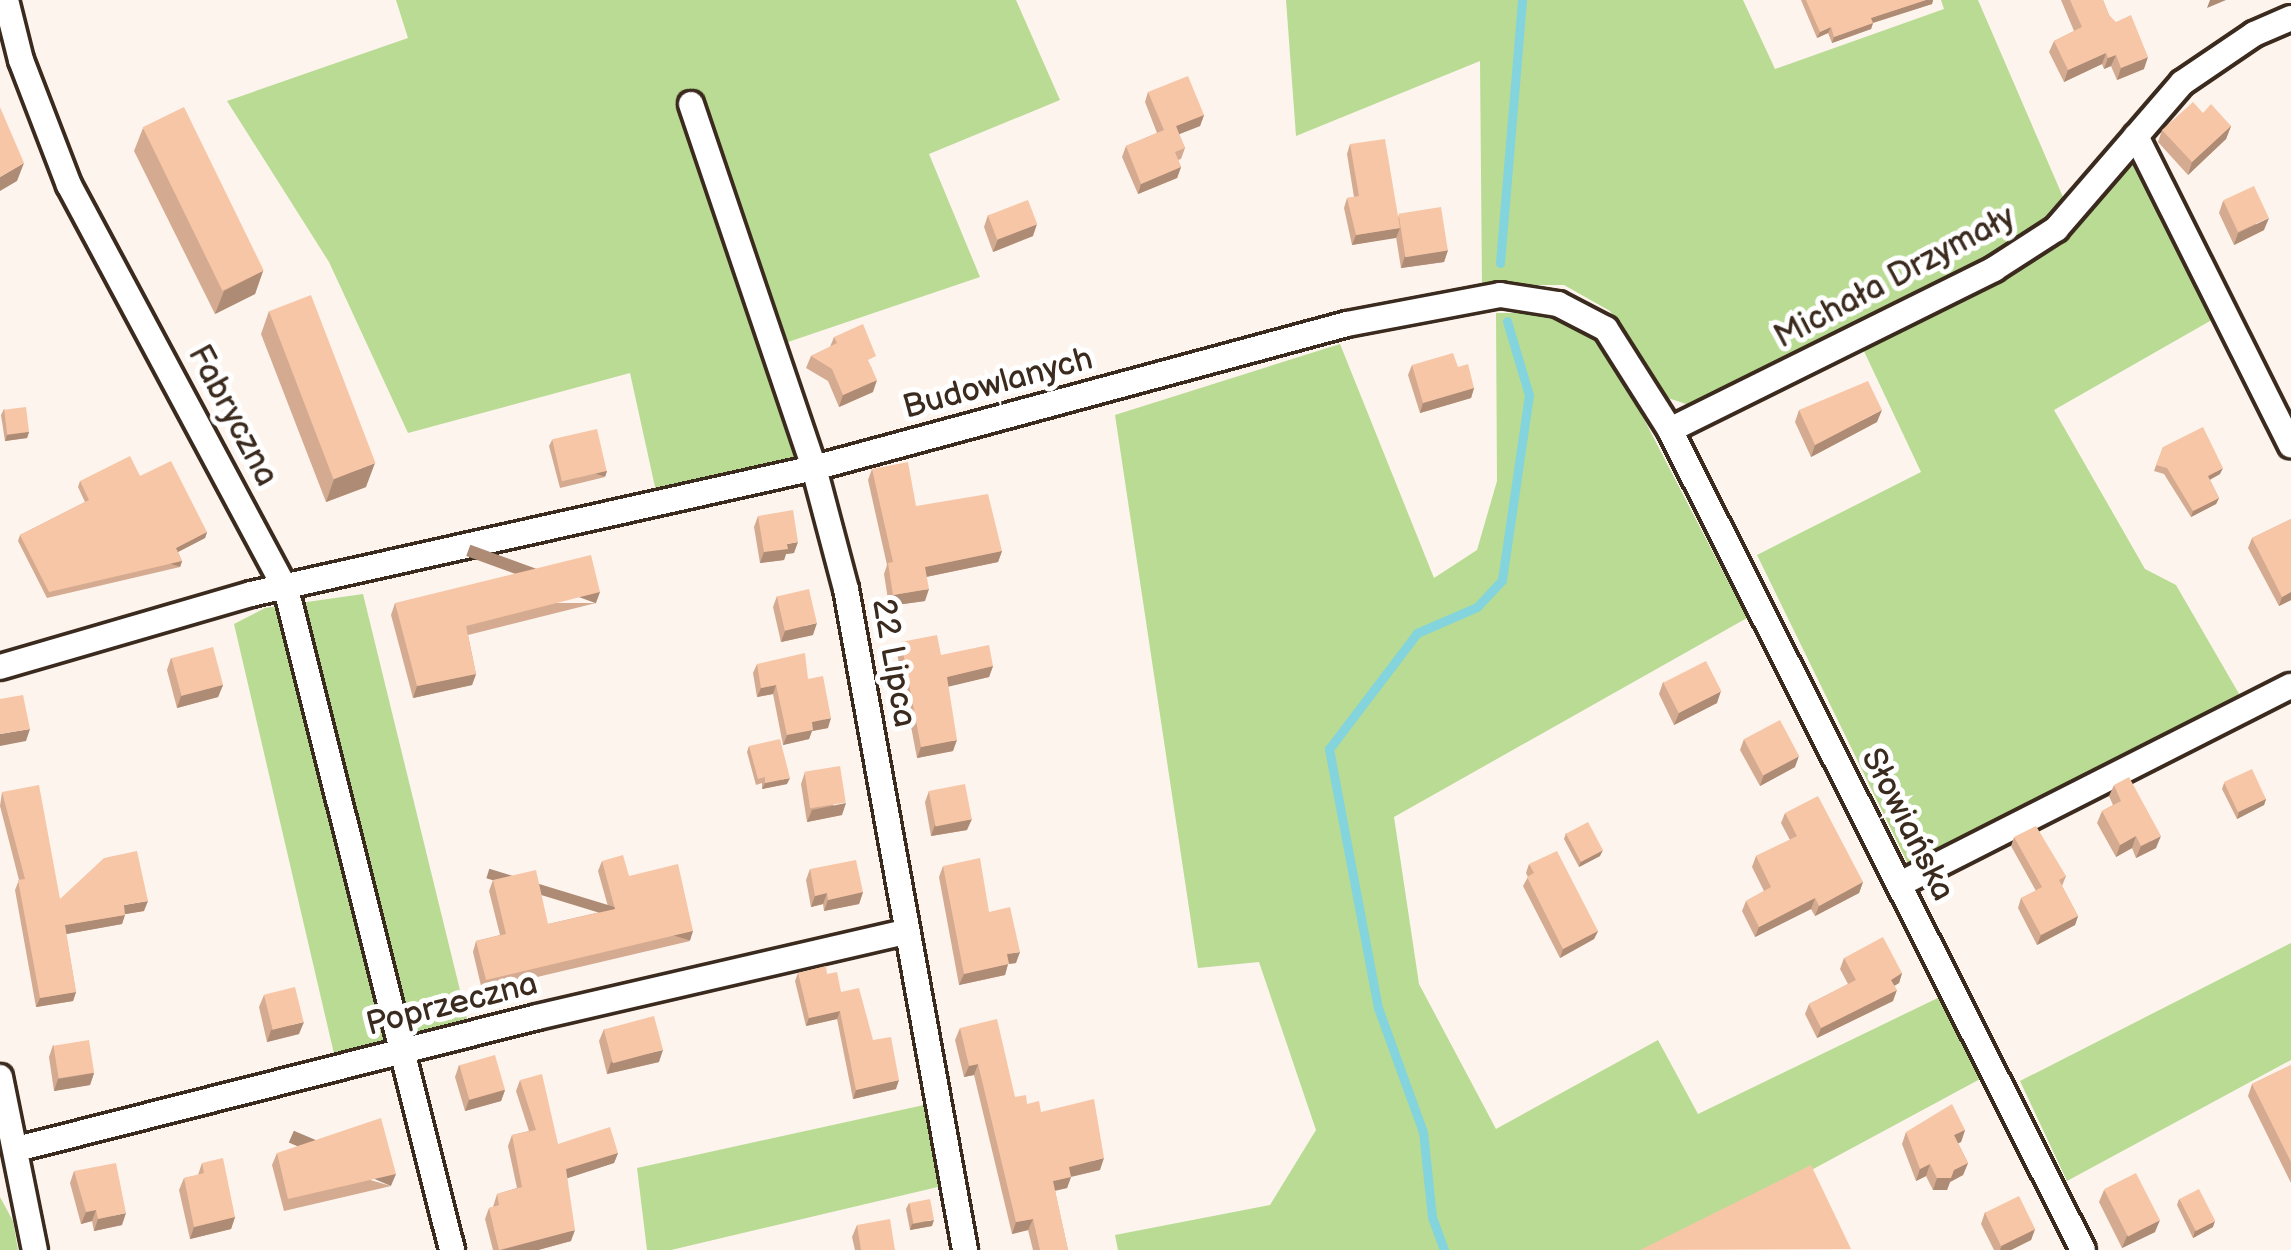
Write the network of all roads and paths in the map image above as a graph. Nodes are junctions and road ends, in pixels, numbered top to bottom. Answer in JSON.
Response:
{"nodes":[{"id":1,"x":7,"y":0,"type":"edge"},
{"id":2,"x":2291,"y":18,"type":"edge"},
{"id":3,"x":691,"y":104,"type":"dead end"},
{"id":4,"x":2136,"y":136,"type":"junction"},
{"id":5,"x":1670,"y":430,"type":"junction"},
{"id":6,"x":2291,"y":445,"type":"edge"},
{"id":7,"x":814,"y":468,"type":"junction"},
{"id":8,"x":286,"y":589,"type":"junction"},
{"id":9,"x":0,"y":667,"type":"edge"},
{"id":10,"x":2291,"y":686,"type":"edge"},
{"id":11,"x":1900,"y":884,"type":"junction"},
{"id":12,"x":906,"y":932,"type":"junction"},
{"id":13,"x":405,"y":1051,"type":"junction"},
{"id":14,"x":0,"y":1077,"type":"edge"},
{"id":15,"x":17,"y":1149,"type":"junction"},
{"id":16,"x":35,"y":1250,"type":"edge"},
{"id":17,"x":452,"y":1250,"type":"edge"},
{"id":18,"x":965,"y":1250,"type":"edge"},
{"id":19,"x":2084,"y":1250,"type":"edge"}],
"edges":[{"from":1,"to":8,"type":"street","name":"Fabryczna"},
{"from":2,"to":4,"type":"street","name":"Michała Drzymały"},
{"from":3,"to":7,"type":"street","name":"22 Lipca"},
{"from":4,"to":5,"type":"street","name":"Michała Drzymały"},
{"from":4,"to":6,"type":"street"},
{"from":5,"to":7,"type":"street","name":"Budowlanych"},
{"from":5,"to":11,"type":"street","name":"Słowiańska"},
{"from":7,"to":8,"type":"street","name":"Budowlanych"},
{"from":7,"to":12,"type":"street","name":"22 Lipca"},
{"from":8,"to":9,"type":"street"},
{"from":8,"to":13,"type":"street","name":"Fabryczna"},
{"from":10,"to":11,"type":"street"},
{"from":11,"to":19,"type":"street","name":"Słowiańska"},
{"from":12,"to":13,"type":"street","name":"Poprzeczna"},
{"from":12,"to":18,"type":"street","name":"22 Lipca"},
{"from":13,"to":15,"type":"street","name":"Poprzeczna"},
{"from":13,"to":17,"type":"street","name":"Fabryczna"},
{"from":14,"to":15,"type":"street"},
{"from":15,"to":16,"type":"street"}]}
